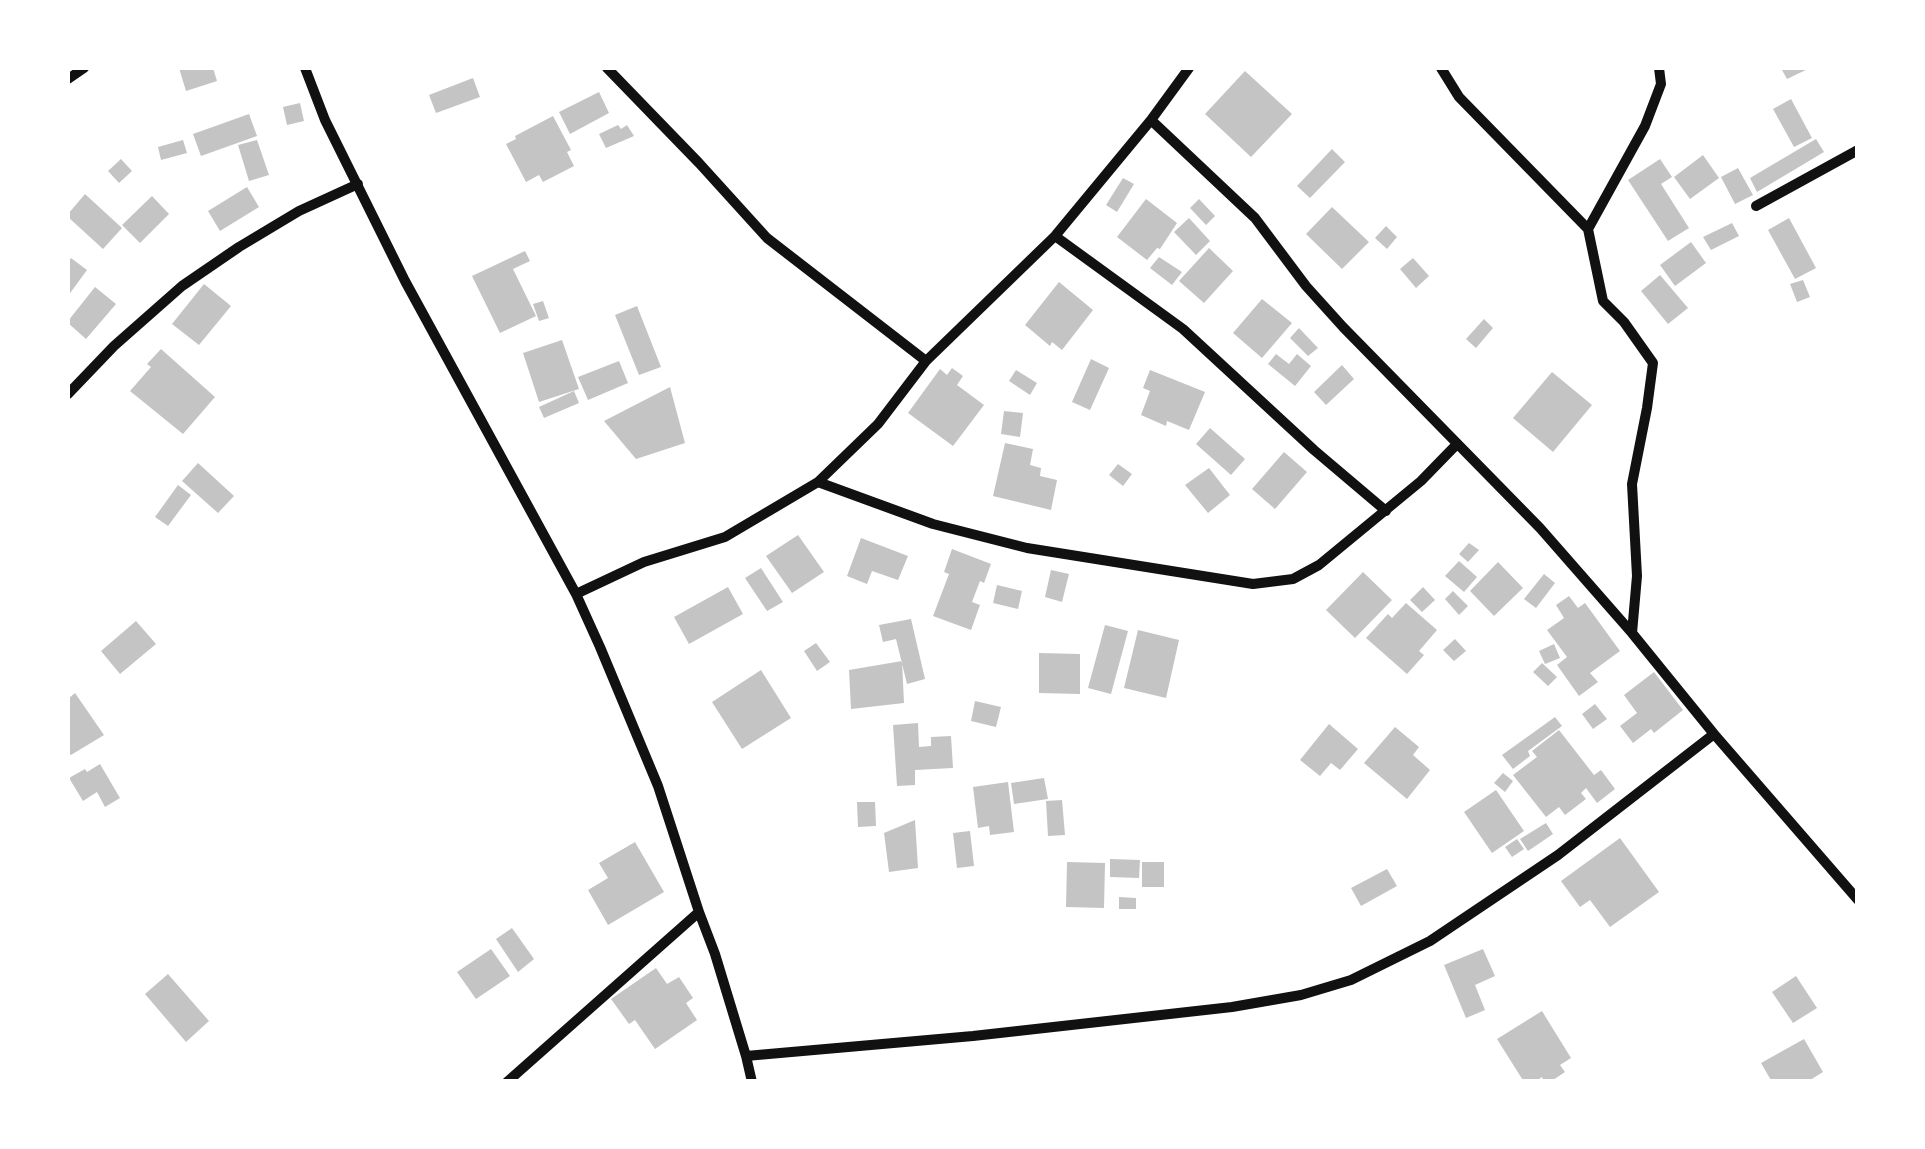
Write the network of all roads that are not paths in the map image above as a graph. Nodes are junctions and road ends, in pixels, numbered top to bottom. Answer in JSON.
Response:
{"nodes":[{"id":1,"x":84,"y":68,"type":"edge"},
{"id":2,"x":306,"y":68,"type":"edge"},
{"id":3,"x":607,"y":68,"type":"edge"},
{"id":4,"x":1189,"y":68,"type":"edge"},
{"id":5,"x":1441,"y":68,"type":"edge"},
{"id":6,"x":1658,"y":68,"type":"edge"},
{"id":7,"x":68,"y":80,"type":"edge"},
{"id":8,"x":1152,"y":120,"type":"junction"},
{"id":9,"x":1858,"y":150,"type":"edge"},
{"id":10,"x":358,"y":184,"type":"junction"},
{"id":11,"x":1756,"y":206,"type":"dead end"},
{"id":12,"x":1588,"y":230,"type":"junction"},
{"id":13,"x":1055,"y":236,"type":"junction"},
{"id":14,"x":926,"y":361,"type":"junction"},
{"id":15,"x":68,"y":394,"type":"edge"},
{"id":16,"x":1457,"y":444,"type":"junction"},
{"id":17,"x":818,"y":482,"type":"junction"},
{"id":18,"x":1386,"y":511,"type":"junction"},
{"id":19,"x":576,"y":594,"type":"junction"},
{"id":20,"x":1632,"y":633,"type":"junction"},
{"id":21,"x":1714,"y":734,"type":"junction"},
{"id":22,"x":1858,"y":900,"type":"edge"},
{"id":23,"x":699,"y":912,"type":"junction"},
{"id":24,"x":746,"y":1056,"type":"junction"},
{"id":25,"x":507,"y":1082,"type":"edge"},
{"id":26,"x":752,"y":1082,"type":"edge"}],
"edges":[{"from":1,"to":7,"type":"street"},
{"from":2,"to":10,"type":"street"},
{"from":3,"to":14,"type":"street"},
{"from":4,"to":8,"type":"street"},
{"from":5,"to":12,"type":"street"},
{"from":6,"to":12,"type":"street"},
{"from":8,"to":13,"type":"street"},
{"from":8,"to":16,"type":"street"},
{"from":9,"to":11,"type":"street"},
{"from":10,"to":15,"type":"street"},
{"from":10,"to":19,"type":"street"},
{"from":12,"to":20,"type":"street"},
{"from":13,"to":14,"type":"street"},
{"from":13,"to":18,"type":"street"},
{"from":14,"to":17,"type":"street"},
{"from":16,"to":18,"type":"street"},
{"from":16,"to":20,"type":"street"},
{"from":17,"to":18,"type":"street"},
{"from":17,"to":19,"type":"street"},
{"from":19,"to":23,"type":"street"},
{"from":20,"to":21,"type":"street"},
{"from":21,"to":22,"type":"street"},
{"from":21,"to":24,"type":"street"},
{"from":23,"to":24,"type":"street"},
{"from":23,"to":25,"type":"street"},
{"from":24,"to":26,"type":"street"}]}
